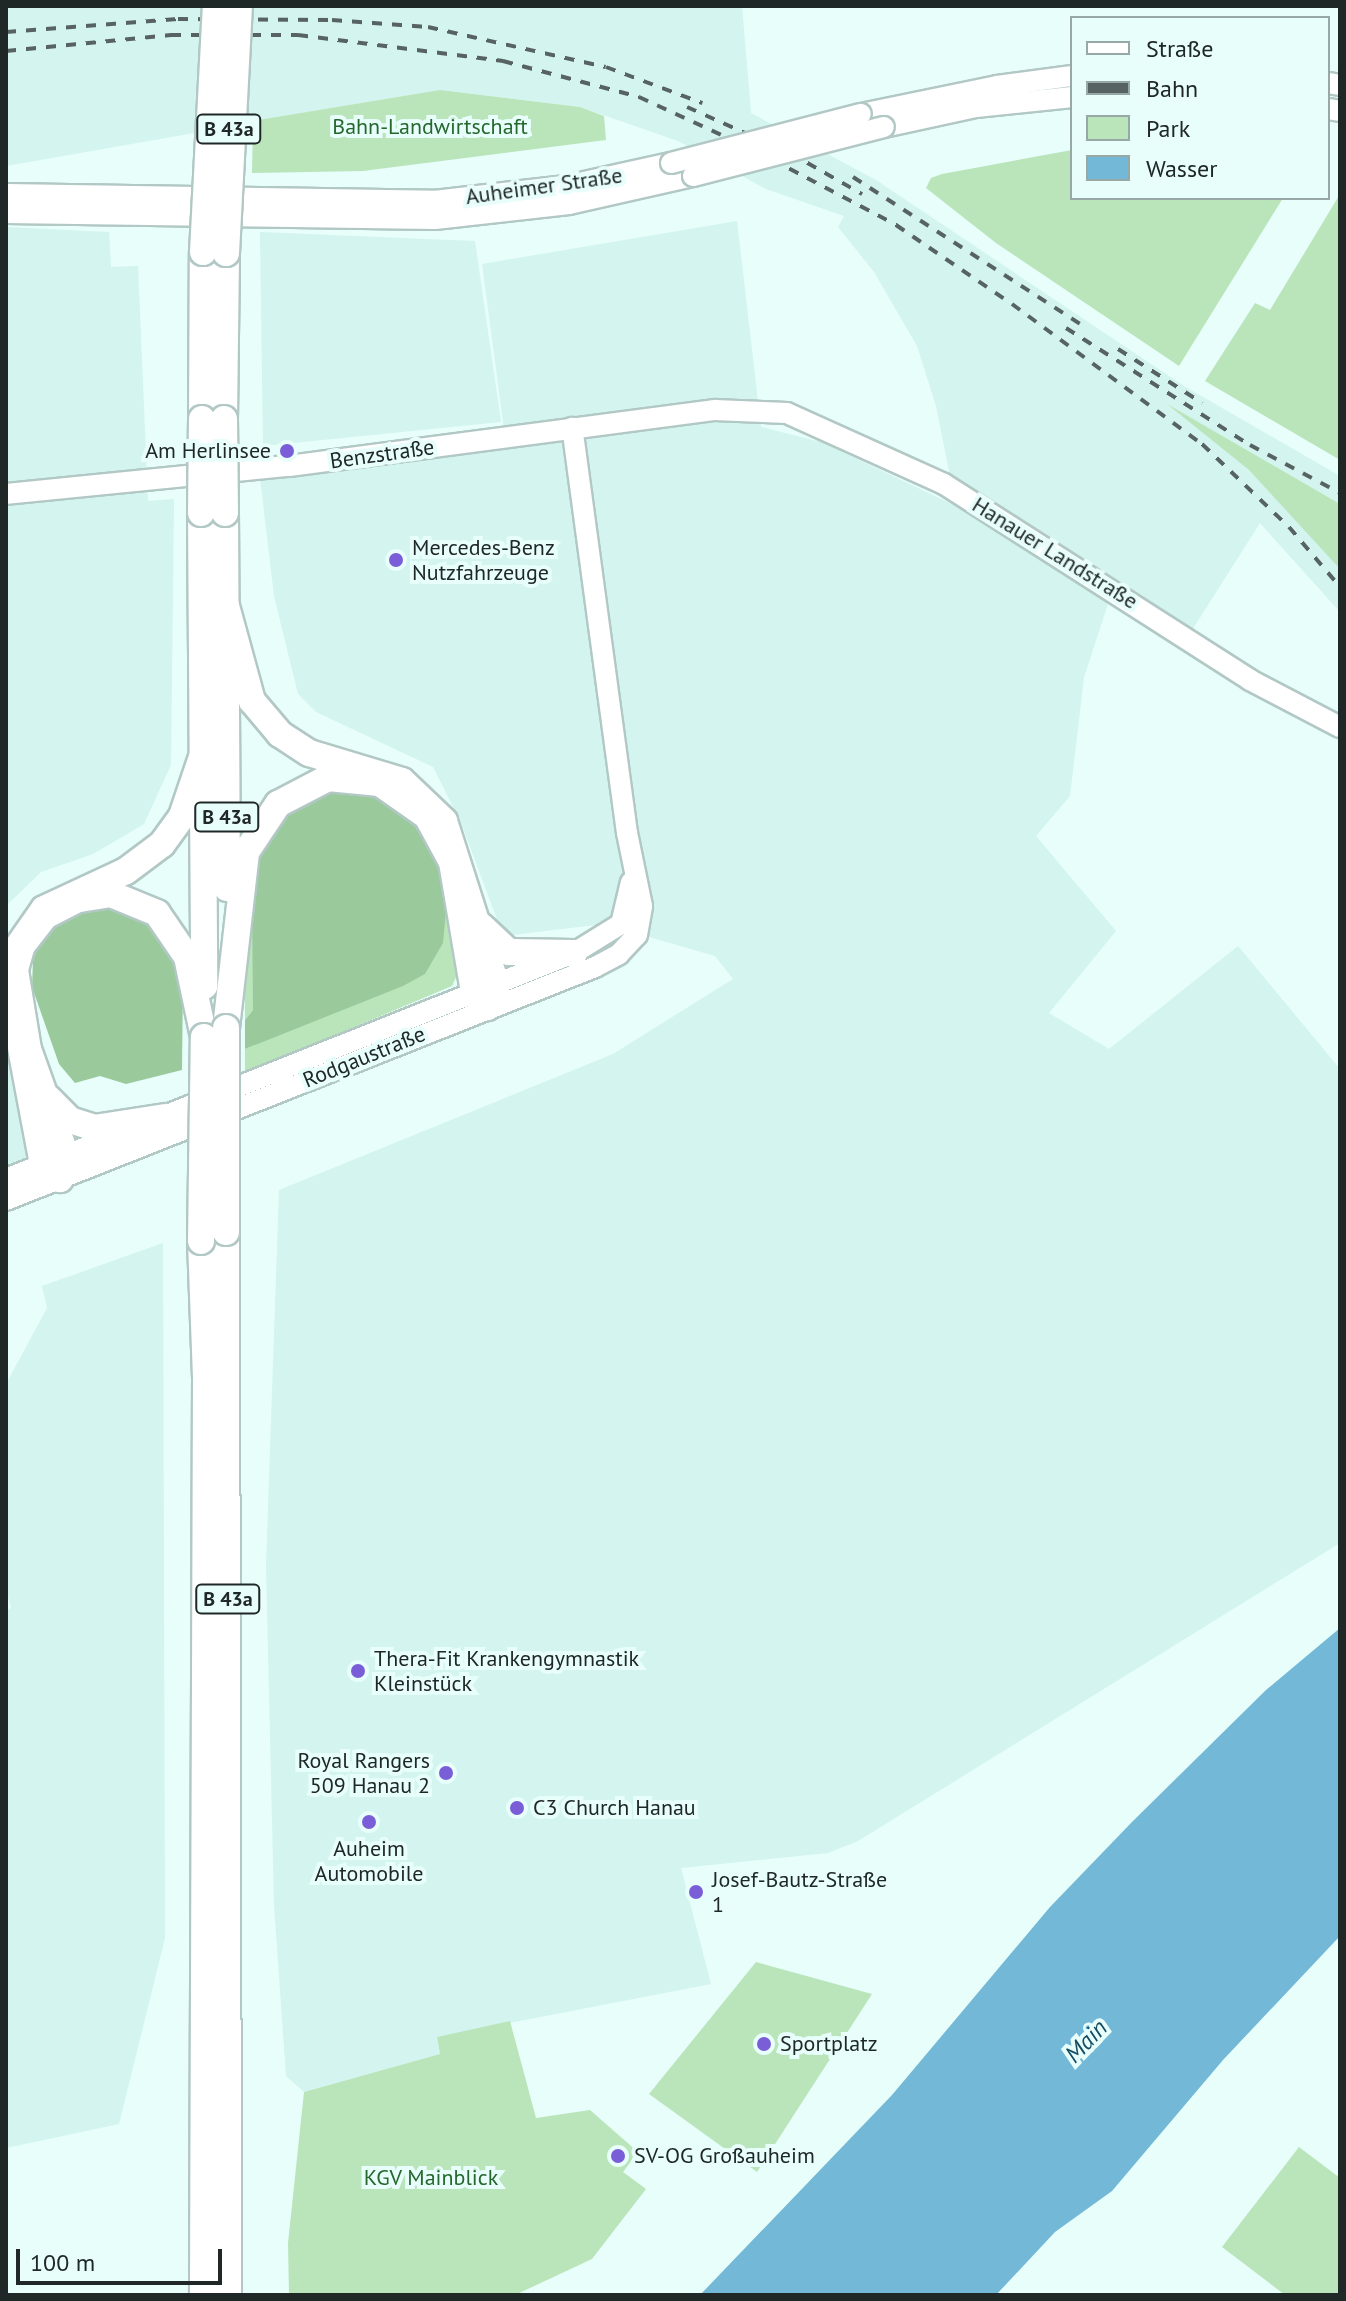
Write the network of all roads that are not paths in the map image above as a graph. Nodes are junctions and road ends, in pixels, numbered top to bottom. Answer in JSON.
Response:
{"nodes":[{"id":1,"x":216,"y":6,"type":"edge"},
{"id":2,"x":239,"y":6,"type":"edge"},
{"id":3,"x":1070,"y":76,"type":"edge"},
{"id":4,"x":1070,"y":97,"type":"edge"},
{"id":5,"x":6,"y":194,"type":"edge"},
{"id":6,"x":6,"y":213,"type":"edge"},
{"id":7,"x":214,"y":252,"type":"junction"},
{"id":8,"x":757,"y":409,"type":"joint"},
{"id":9,"x":572,"y":428,"type":"junction"},
{"id":10,"x":6,"y":494,"type":"edge"},
{"id":11,"x":213,"y":513,"type":"junction"},
{"id":12,"x":226,"y":606,"type":"junction"},
{"id":13,"x":1340,"y":727,"type":"edge"},
{"id":14,"x":206,"y":745,"type":"junction"},
{"id":15,"x":630,"y":854,"type":"junction"},
{"id":16,"x":473,"y":912,"type":"junction"},
{"id":17,"x":574,"y":953,"type":"junction"},
{"id":18,"x":486,"y":994,"type":"junction"},
{"id":19,"x":215,"y":1033,"type":"junction"},
{"id":20,"x":45,"y":1094,"type":"junction"},
{"id":21,"x":165,"y":1117,"type":"junction"},
{"id":22,"x":56,"y":1166,"type":"junction"},
{"id":23,"x":6,"y":1179,"type":"edge"},
{"id":24,"x":6,"y":1200,"type":"edge"},
{"id":25,"x":218,"y":1964,"type":"junction"},
{"id":26,"x":203,"y":2295,"type":"edge"},
{"id":27,"x":228,"y":2295,"type":"edge"}],
"edges":[{"from":1,"to":7,"type":"highway","number":"B 43a","bridge":true},
{"from":2,"to":7,"type":"highway","number":"B 43a","bridge":true},
{"from":3,"to":5,"type":"main road","name":"Auheimer Straße","bridge":true},
{"from":4,"to":6,"type":"main road","name":"Auheimer Straße","bridge":true},
{"from":7,"to":11,"type":"highway","number":"B 43a","bridge":true},
{"from":8,"to":9,"type":"main road","name":"Benzstraße"},
{"from":8,"to":13,"type":"main road","name":"Hanauer Landstraße"},
{"from":9,"to":10,"type":"main road","name":"Benzstraße"},
{"from":9,"to":15,"type":"main road","name":"Rodgaustraße"},
{"from":11,"to":12,"type":"highway","number":"B 43a"},
{"from":11,"to":14,"type":"highway","number":"B 43a"},
{"from":12,"to":16,"type":"highway"},
{"from":12,"to":19,"type":"highway","number":"B 43a"},
{"from":14,"to":19,"type":"highway","number":"B 43a"},
{"from":14,"to":22,"type":"highway"},
{"from":15,"to":17,"type":"main road","name":"Rodgaustraße"},
{"from":15,"to":18,"type":"main road","name":"Rodgaustraße"},
{"from":16,"to":17,"type":"highway"},
{"from":16,"to":18,"type":"highway"},
{"from":17,"to":18,"type":"main road","name":"Rodgaustraße"},
{"from":18,"to":19,"type":"highway"},
{"from":18,"to":21,"type":"main road","name":"Rodgaustraße"},
{"from":18,"to":22,"type":"main road","name":"Rodgaustraße"},
{"from":19,"to":20,"type":"highway"},
{"from":19,"to":25,"type":"highway","number":"B 43a","bridge":true},
{"from":20,"to":21,"type":"highway"},
{"from":20,"to":22,"type":"highway"},
{"from":21,"to":22,"type":"main road","name":"Rodgaustraße"},
{"from":22,"to":23,"type":"main road","name":"Rodgaustraße"},
{"from":22,"to":24,"type":"main road","name":"Rodgaustraße"},
{"from":25,"to":26,"type":"highway","number":"B 43a"},
{"from":25,"to":27,"type":"highway","number":"B 43a"}]}
